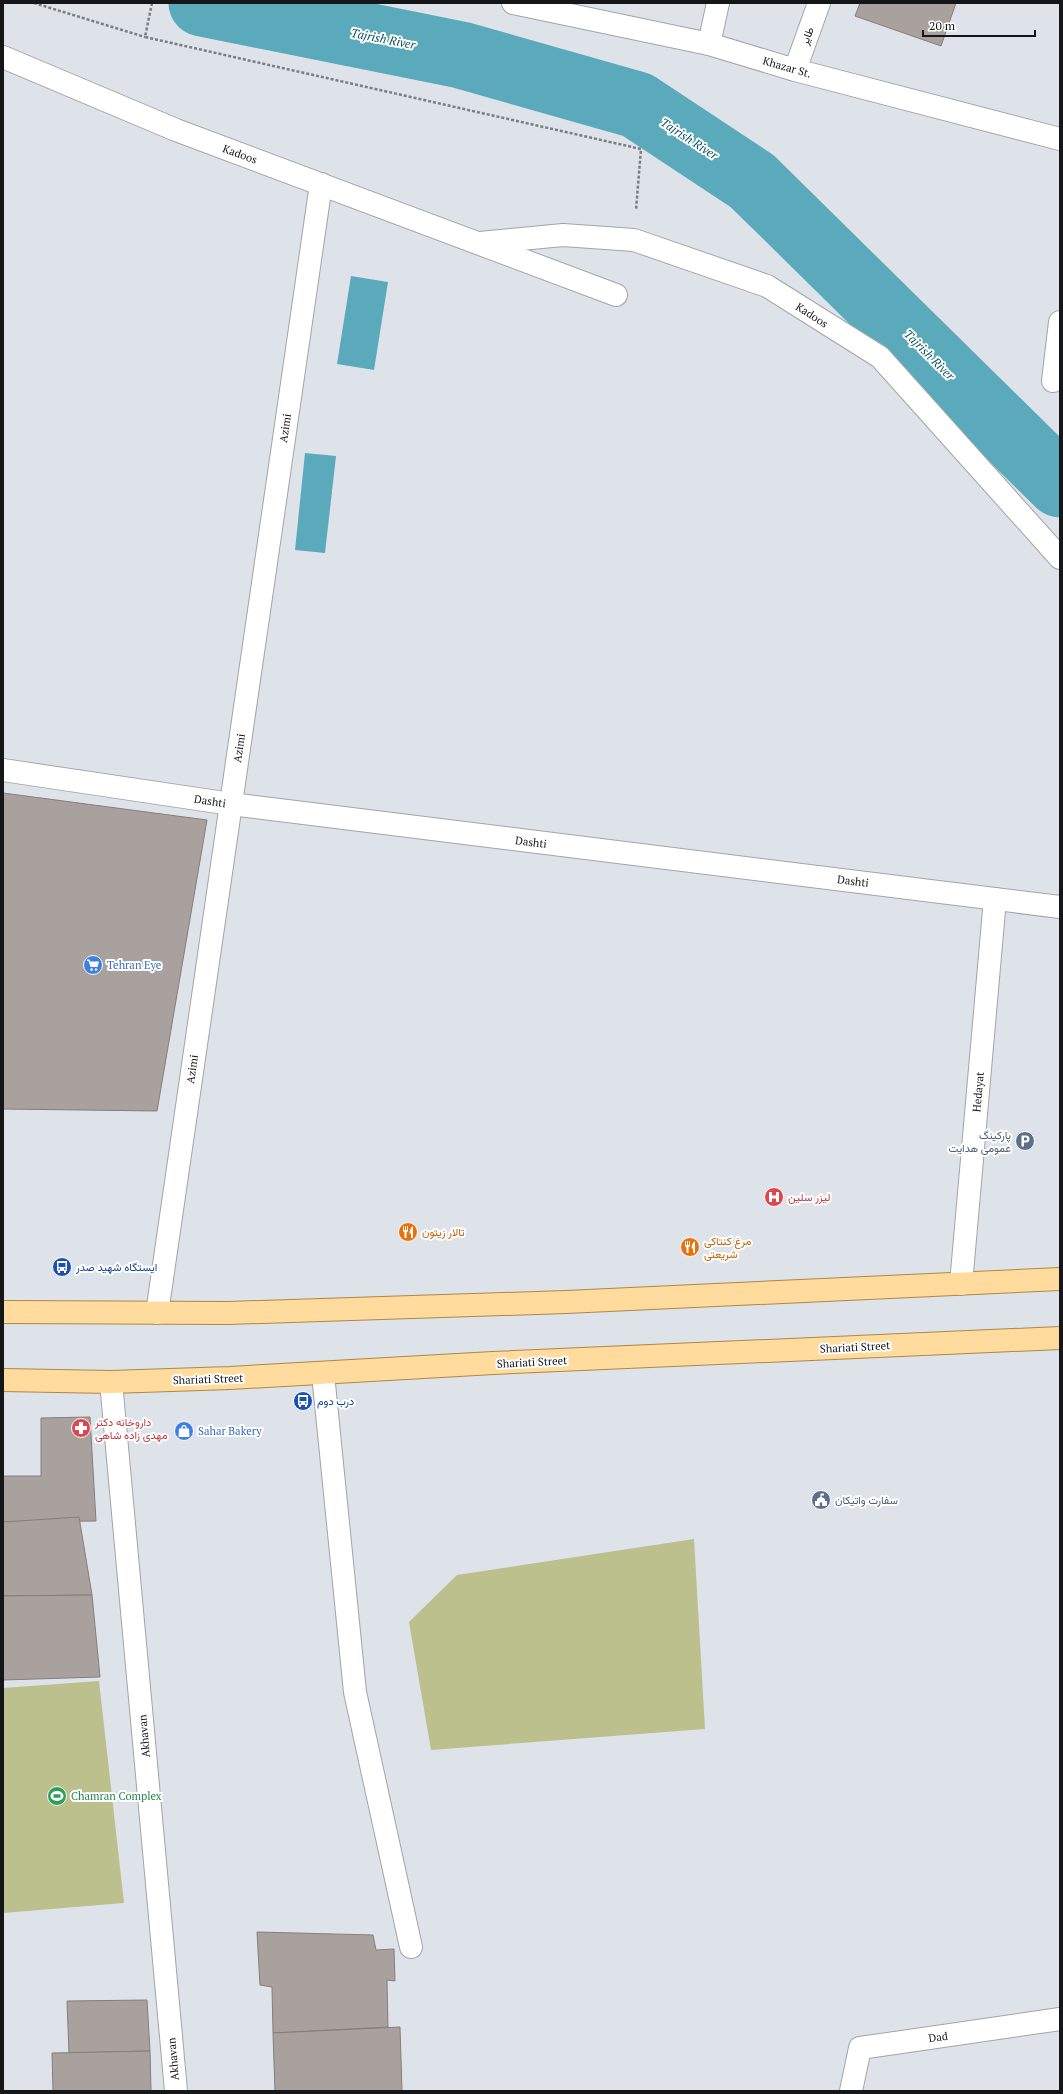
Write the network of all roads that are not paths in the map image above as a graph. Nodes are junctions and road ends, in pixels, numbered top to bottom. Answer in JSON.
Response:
{"nodes":[{"id":1,"x":513,"y":3,"type":"edge"},
{"id":2,"x":718,"y":3,"type":"edge"},
{"id":3,"x":819,"y":3,"type":"edge"},
{"id":4,"x":709,"y":44,"type":"junction"},
{"id":5,"x":3,"y":57,"type":"edge"},
{"id":6,"x":795,"y":70,"type":"junction"},
{"id":7,"x":1060,"y":139,"type":"edge"},
{"id":8,"x":320,"y":184,"type":"junction"},
{"id":9,"x":480,"y":243,"type":"junction"},
{"id":10,"x":616,"y":294,"type":"dead end"},
{"id":11,"x":1060,"y":322,"type":"edge"},
{"id":12,"x":1053,"y":381,"type":"dead end"},
{"id":13,"x":1060,"y":558,"type":"edge"},
{"id":14,"x":3,"y":770,"type":"edge"},
{"id":15,"x":231,"y":804,"type":"junction"},
{"id":16,"x":995,"y":899,"type":"junction"},
{"id":17,"x":1060,"y":907,"type":"edge"},
{"id":18,"x":1060,"y":1279,"type":"edge"},
{"id":19,"x":961,"y":1284,"type":"junction"},
{"id":20,"x":3,"y":1312,"type":"edge"},
{"id":21,"x":156,"y":1313,"type":"junction"},
{"id":22,"x":1060,"y":1338,"type":"edge"},
{"id":23,"x":323,"y":1374,"type":"junction"},
{"id":24,"x":3,"y":1380,"type":"edge"},
{"id":25,"x":111,"y":1382,"type":"junction"},
{"id":26,"x":411,"y":1947,"type":"dead end"},
{"id":27,"x":1060,"y":2019,"type":"edge"},
{"id":28,"x":176,"y":2091,"type":"edge"},
{"id":29,"x":851,"y":2091,"type":"edge"}],
"edges":[{"from":1,"to":4,"type":"street","name":"Khazar St."},
{"from":2,"to":4,"type":"street"},
{"from":3,"to":6,"type":"street","name":"طایر"},
{"from":4,"to":6,"type":"street","name":"Khazar St."},
{"from":5,"to":8,"type":"street","name":"Kadoos"},
{"from":6,"to":7,"type":"street","name":"Khazar St."},
{"from":8,"to":9,"type":"street","name":"Kadoos"},
{"from":8,"to":15,"type":"street","name":"Azimi"},
{"from":9,"to":10,"type":"street","name":"Kadoos"},
{"from":9,"to":13,"type":"street","name":"Kadoos"},
{"from":11,"to":12,"type":"street"},
{"from":14,"to":15,"type":"street","name":"Dashti"},
{"from":15,"to":16,"type":"street","name":"Dashti"},
{"from":15,"to":21,"type":"street","name":"Azimi"},
{"from":16,"to":17,"type":"street","name":"Dashti"},
{"from":16,"to":19,"type":"street","name":"Hedayat"},
{"from":18,"to":19,"type":"main road"},
{"from":19,"to":21,"type":"main road"},
{"from":20,"to":21,"type":"main road"},
{"from":22,"to":23,"type":"main road","name":"Shariati Street"},
{"from":23,"to":25,"type":"main road","name":"Shariati Street"},
{"from":23,"to":26,"type":"street"},
{"from":24,"to":25,"type":"main road","name":"Shariati Street"},
{"from":25,"to":28,"type":"street","name":"Akhavan"},
{"from":27,"to":29,"type":"street","name":"Dad"}]}
